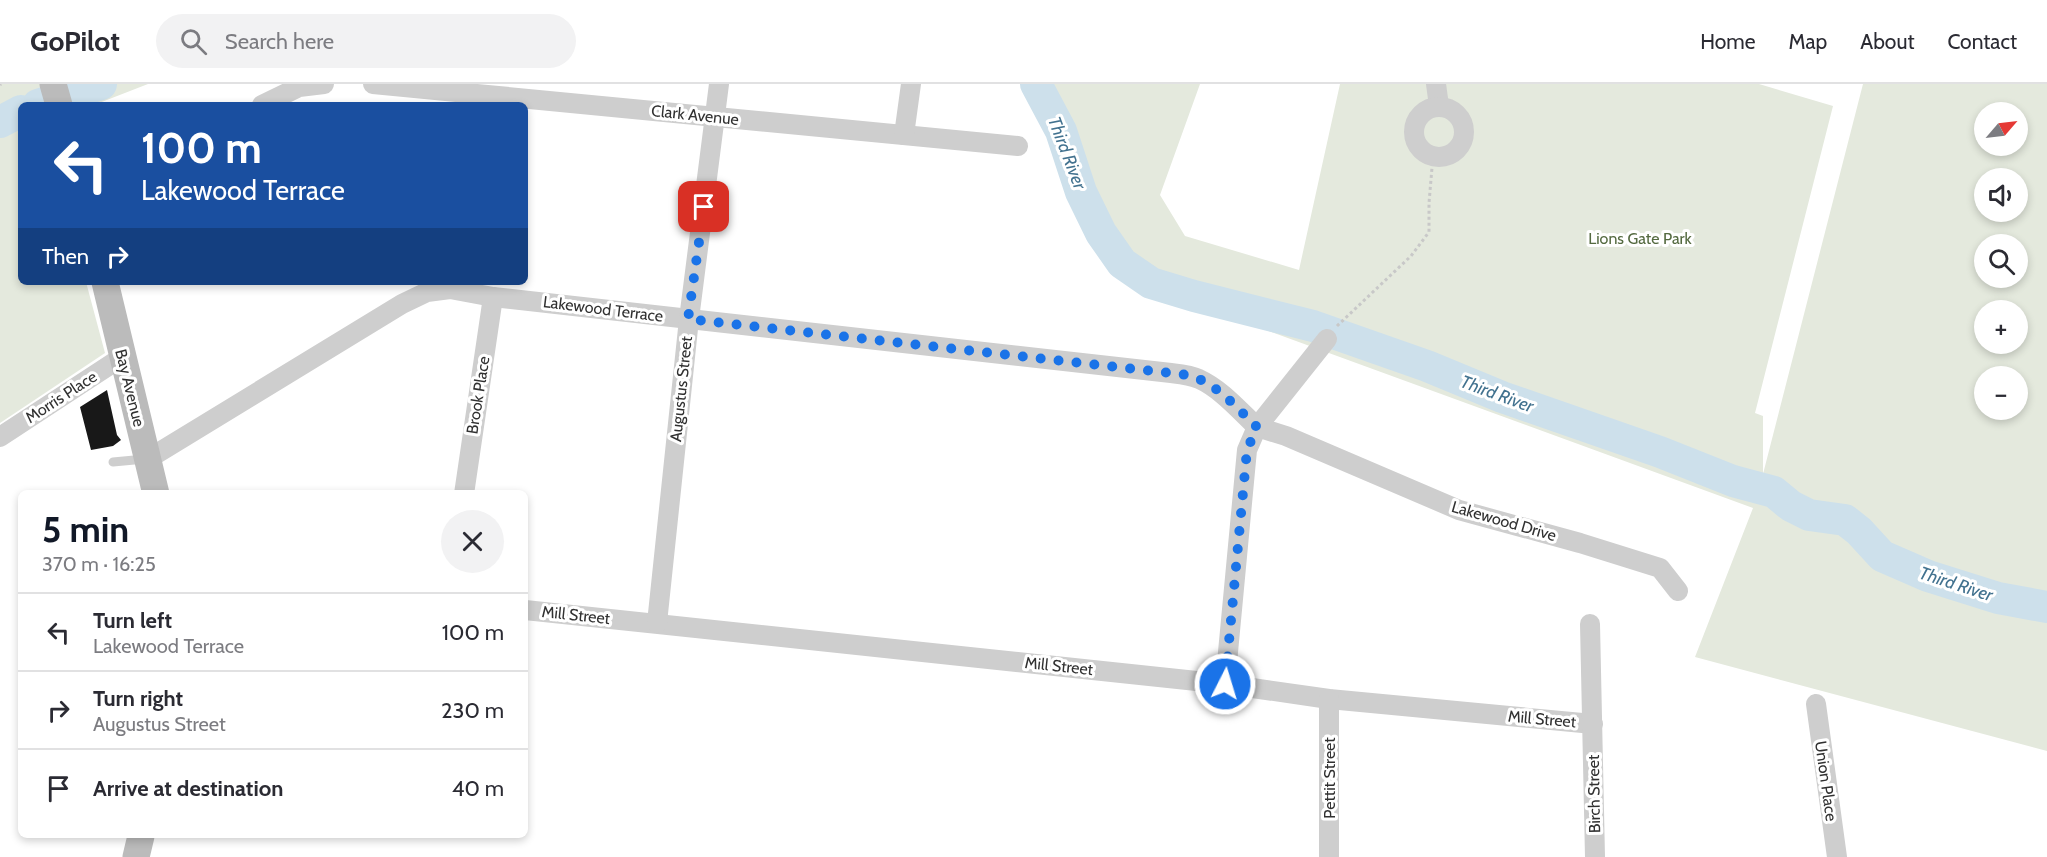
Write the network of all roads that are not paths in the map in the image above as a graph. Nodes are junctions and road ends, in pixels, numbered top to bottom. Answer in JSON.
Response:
{"nodes":[{"id":1,"x":53,"y":84,"type":"edge"},
{"id":2,"x":324,"y":84,"type":"edge"},
{"id":3,"x":373,"y":84,"type":"edge"},
{"id":4,"x":719,"y":84,"type":"edge"},
{"id":5,"x":910,"y":84,"type":"edge"},
{"id":6,"x":1436,"y":84,"type":"edge"},
{"id":7,"x":58,"y":102,"type":"edge"},
{"id":8,"x":268,"y":102,"type":"edge"},
{"id":9,"x":1439,"y":106,"type":"junction"},
{"id":10,"x":716,"y":117,"type":"junction"},
{"id":11,"x":904,"y":135,"type":"junction"},
{"id":12,"x":1018,"y":146,"type":"dead end"},
{"id":13,"x":106,"y":285,"type":"edge"},
{"id":14,"x":493,"y":297,"type":"junction"},
{"id":15,"x":688,"y":319,"type":"junction"},
{"id":16,"x":1332,"y":332,"type":"road end"},
{"id":17,"x":122,"y":357,"type":"junction"},
{"id":18,"x":1257,"y":427,"type":"junction"},
{"id":19,"x":0,"y":437,"type":"edge"},
{"id":20,"x":148,"y":459,"type":"junction"},
{"id":21,"x":113,"y":462,"type":"dead end"},
{"id":22,"x":155,"y":490,"type":"edge"},
{"id":23,"x":465,"y":490,"type":"edge"},
{"id":24,"x":1678,"y":591,"type":"dead end"},
{"id":25,"x":528,"y":610,"type":"edge"},
{"id":26,"x":657,"y":623,"type":"junction"},
{"id":27,"x":1590,"y":624,"type":"dead end"},
{"id":28,"x":1225,"y":684,"type":"junction"},
{"id":29,"x":1329,"y":699,"type":"junction"},
{"id":30,"x":1816,"y":704,"type":"dead end"},
{"id":31,"x":1593,"y":724,"type":"junction"},
{"id":32,"x":1329,"y":857,"type":"edge"},
{"id":33,"x":1594,"y":857,"type":"edge"},
{"id":34,"x":1837,"y":857,"type":"edge"}],
"edges":[{"from":1,"to":7,"type":"street"},
{"from":2,"to":8,"type":"street"},
{"from":3,"to":10,"type":"street","name":"Clark Avenue"},
{"from":4,"to":10,"type":"street","name":"Augustus Street"},
{"from":5,"to":11,"type":"street"},
{"from":6,"to":9,"type":"street"},
{"from":9,"to":9,"type":"street"},
{"from":10,"to":11,"type":"street","name":"Clark Avenue"},
{"from":10,"to":15,"type":"street","name":"Augustus Street"},
{"from":11,"to":12,"type":"street","name":"Clark Avenue"},
{"from":13,"to":17,"type":"street","name":"Bay Avenue"},
{"from":14,"to":15,"type":"street","name":"Lakewood Terrace"},
{"from":14,"to":20,"type":"street","name":"Lakewood Terrace"},
{"from":14,"to":23,"type":"street","name":"Brook Place"},
{"from":15,"to":18,"type":"street","name":"Lakewood Terrace"},
{"from":15,"to":26,"type":"street","name":"Augustus Street"},
{"from":16,"to":18,"type":"street"},
{"from":17,"to":19,"type":"street","name":"Morris Place"},
{"from":17,"to":20,"type":"street","name":"Bay Avenue"},
{"from":18,"to":24,"type":"street","name":"Lakewood Drive"},
{"from":18,"to":28,"type":"street"},
{"from":20,"to":21,"type":"lane"},
{"from":20,"to":22,"type":"street","name":"Bay Avenue"},
{"from":25,"to":26,"type":"street","name":"Mill Street"},
{"from":26,"to":28,"type":"street","name":"Mill Street"},
{"from":27,"to":31,"type":"street","name":"Birch Street"},
{"from":28,"to":29,"type":"street","name":"Mill Street"},
{"from":29,"to":31,"type":"street","name":"Mill Street"},
{"from":29,"to":32,"type":"street","name":"Pettit Street"},
{"from":30,"to":34,"type":"street","name":"Union Place"},
{"from":31,"to":33,"type":"street","name":"Birch Street"}]}
